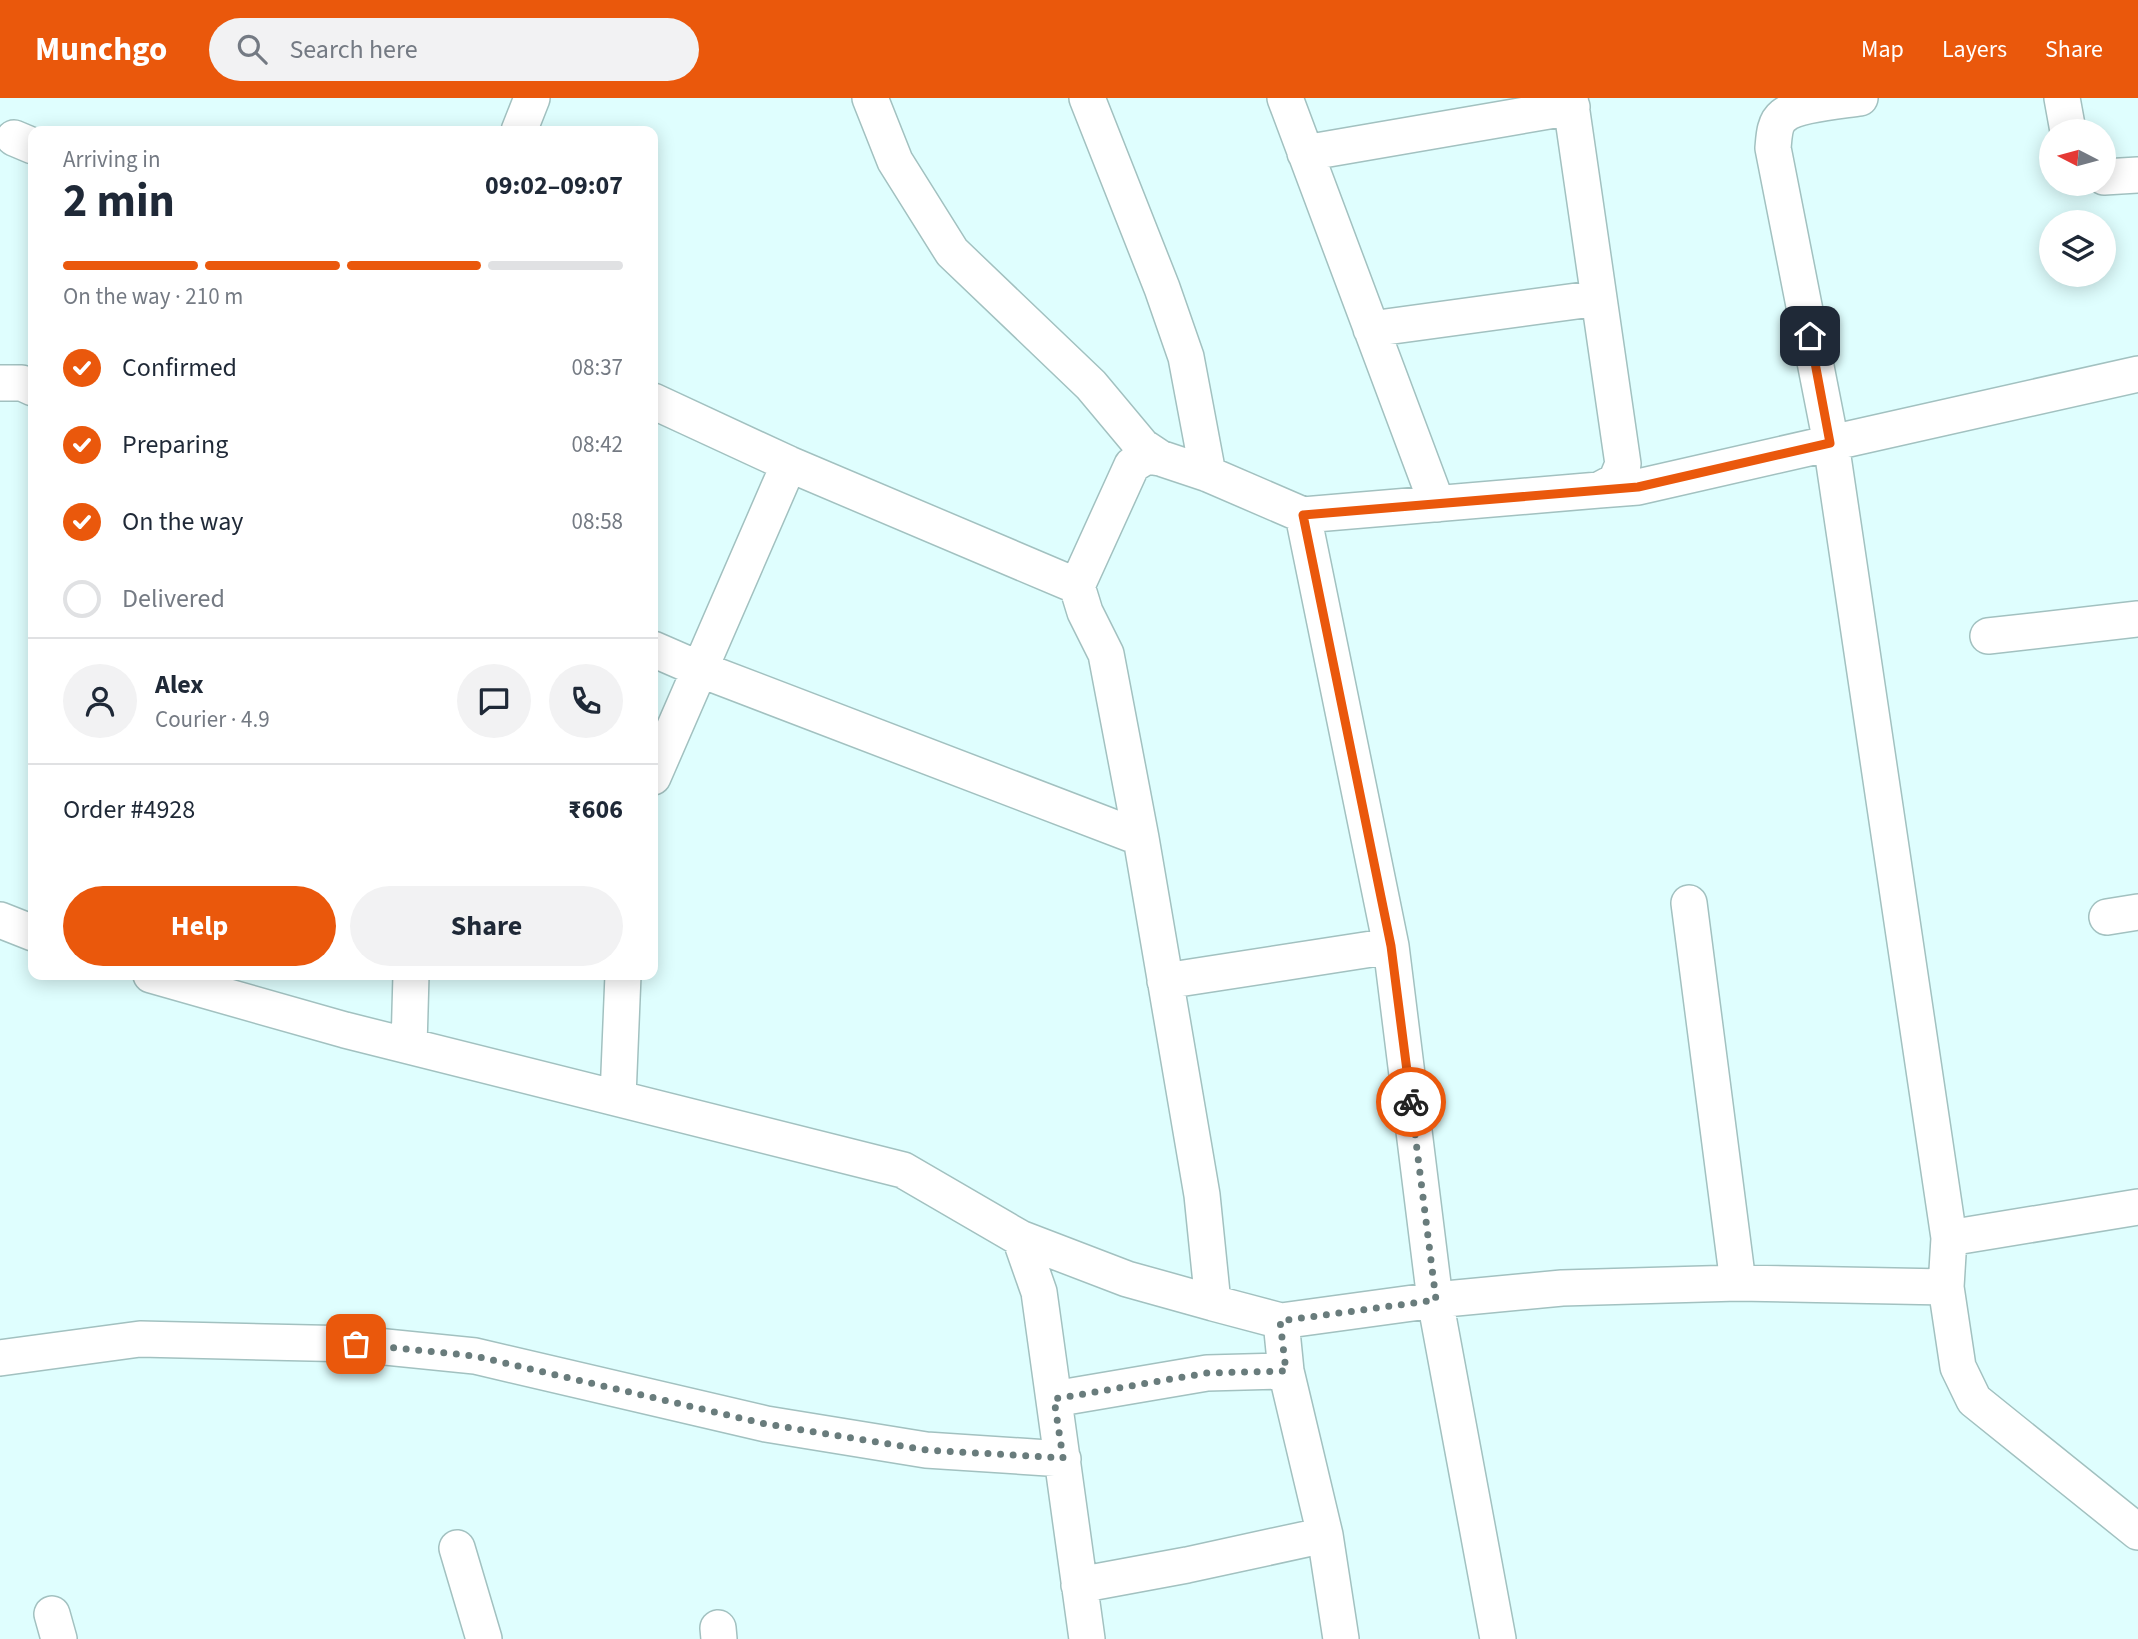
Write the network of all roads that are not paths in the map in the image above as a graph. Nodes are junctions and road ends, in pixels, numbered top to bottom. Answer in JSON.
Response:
{"nodes":[{"id":1,"x":532,"y":98,"type":"edge"},
{"id":2,"x":870,"y":98,"type":"edge"},
{"id":3,"x":1087,"y":98,"type":"edge"},
{"id":4,"x":1284,"y":98,"type":"edge"},
{"id":5,"x":1860,"y":98,"type":"edge"},
{"id":6,"x":2062,"y":98,"type":"edge"},
{"id":7,"x":1571,"y":103,"type":"edge"},
{"id":8,"x":1774,"y":108,"type":"edge"},
{"id":9,"x":2066,"y":119,"type":"edge"},
{"id":10,"x":521,"y":126,"type":"edge"},
{"id":11,"x":1305,"y":153,"type":"junction"},
{"id":12,"x":2138,"y":175,"type":"edge"},
{"id":13,"x":2116,"y":176,"type":"edge"},
{"id":14,"x":1599,"y":298,"type":"junction"},
{"id":15,"x":1371,"y":328,"type":"junction"},
{"id":16,"x":2138,"y":374,"type":"edge"},
{"id":17,"x":0,"y":383,"type":"edge"},
{"id":18,"x":28,"y":386,"type":"edge"},
{"id":19,"x":658,"y":403,"type":"edge"},
{"id":20,"x":1830,"y":443,"type":"junction"},
{"id":21,"x":1160,"y":458,"type":"junction"},
{"id":22,"x":789,"y":464,"type":"junction"},
{"id":23,"x":1208,"y":474,"type":"junction"},
{"id":24,"x":1599,"y":490,"type":"junction"},
{"id":25,"x":1437,"y":504,"type":"junction"},
{"id":26,"x":1303,"y":515,"type":"junction"},
{"id":27,"x":1077,"y":586,"type":"junction"},
{"id":28,"x":2138,"y":619,"type":"edge"},
{"id":29,"x":1988,"y":636,"type":"dead end"},
{"id":30,"x":658,"y":651,"type":"edge"},
{"id":31,"x":699,"y":669,"type":"junction"},
{"id":32,"x":658,"y":765,"type":"edge"},
{"id":33,"x":1141,"y":838,"type":"junction"},
{"id":34,"x":1689,"y":903,"type":"dead end"},
{"id":35,"x":0,"y":920,"type":"edge"},
{"id":36,"x":28,"y":931,"type":"edge"},
{"id":37,"x":1391,"y":946,"type":"junction"},
{"id":38,"x":170,"y":980,"type":"edge"},
{"id":39,"x":411,"y":980,"type":"edge"},
{"id":40,"x":623,"y":980,"type":"edge"},
{"id":41,"x":1166,"y":981,"type":"junction"},
{"id":42,"x":409,"y":1046,"type":"junction"},
{"id":43,"x":618,"y":1097,"type":"junction"},
{"id":44,"x":2138,"y":1207,"type":"edge"},
{"id":45,"x":1020,"y":1238,"type":"junction"},
{"id":46,"x":1948,"y":1238,"type":"junction"},
{"id":47,"x":1738,"y":1283,"type":"junction"},
{"id":48,"x":1946,"y":1287,"type":"junction"},
{"id":49,"x":1436,"y":1300,"type":"junction"},
{"id":50,"x":1213,"y":1303,"type":"junction"},
{"id":51,"x":1280,"y":1321,"type":"junction"},
{"id":52,"x":0,"y":1358,"type":"edge"},
{"id":53,"x":1286,"y":1371,"type":"junction"},
{"id":54,"x":1054,"y":1399,"type":"junction"},
{"id":55,"x":1063,"y":1458,"type":"junction"},
{"id":56,"x":2138,"y":1532,"type":"edge"},
{"id":57,"x":1325,"y":1535,"type":"junction"},
{"id":58,"x":457,"y":1548,"type":"dead end"},
{"id":59,"x":1079,"y":1585,"type":"junction"},
{"id":60,"x":484,"y":1639,"type":"edge"},
{"id":61,"x":1087,"y":1639,"type":"edge"},
{"id":62,"x":1341,"y":1639,"type":"edge"},
{"id":63,"x":1497,"y":1639,"type":"edge"}],
"edges":[{"from":1,"to":10,"type":"street"},
{"from":2,"to":21,"type":"street"},
{"from":3,"to":23,"type":"street"},
{"from":4,"to":11,"type":"street"},
{"from":5,"to":8,"type":"street"},
{"from":6,"to":9,"type":"street"},
{"from":7,"to":11,"type":"street"},
{"from":7,"to":14,"type":"street"},
{"from":8,"to":20,"type":"street"},
{"from":11,"to":15,"type":"street"},
{"from":12,"to":13,"type":"street"},
{"from":14,"to":15,"type":"street"},
{"from":14,"to":24,"type":"street"},
{"from":15,"to":25,"type":"street"},
{"from":16,"to":20,"type":"street"},
{"from":17,"to":18,"type":"street"},
{"from":19,"to":22,"type":"street"},
{"from":20,"to":24,"type":"street"},
{"from":20,"to":46,"type":"street"},
{"from":21,"to":23,"type":"street"},
{"from":21,"to":27,"type":"street"},
{"from":22,"to":27,"type":"street"},
{"from":22,"to":31,"type":"street"},
{"from":23,"to":26,"type":"street"},
{"from":24,"to":25,"type":"street"},
{"from":25,"to":26,"type":"street"},
{"from":26,"to":37,"type":"street"},
{"from":27,"to":33,"type":"street"},
{"from":28,"to":29,"type":"street"},
{"from":30,"to":31,"type":"street"},
{"from":31,"to":32,"type":"street"},
{"from":31,"to":33,"type":"street"},
{"from":33,"to":41,"type":"street"},
{"from":34,"to":47,"type":"street"},
{"from":35,"to":36,"type":"street"},
{"from":37,"to":41,"type":"street"},
{"from":37,"to":49,"type":"street"},
{"from":38,"to":42,"type":"street"},
{"from":39,"to":42,"type":"street"},
{"from":40,"to":43,"type":"street"},
{"from":41,"to":50,"type":"street"},
{"from":42,"to":43,"type":"street"},
{"from":43,"to":45,"type":"street"},
{"from":44,"to":46,"type":"street"},
{"from":45,"to":50,"type":"street"},
{"from":45,"to":54,"type":"street"},
{"from":46,"to":48,"type":"street"},
{"from":47,"to":48,"type":"street"},
{"from":47,"to":49,"type":"street"},
{"from":48,"to":56,"type":"street"},
{"from":49,"to":51,"type":"street"},
{"from":49,"to":63,"type":"street"},
{"from":50,"to":51,"type":"street"},
{"from":51,"to":53,"type":"street"},
{"from":52,"to":55,"type":"street"},
{"from":53,"to":54,"type":"street"},
{"from":53,"to":57,"type":"street"},
{"from":54,"to":55,"type":"street"},
{"from":55,"to":59,"type":"street"},
{"from":57,"to":59,"type":"street"},
{"from":57,"to":62,"type":"street"},
{"from":58,"to":60,"type":"street"},
{"from":59,"to":61,"type":"street"}]}
